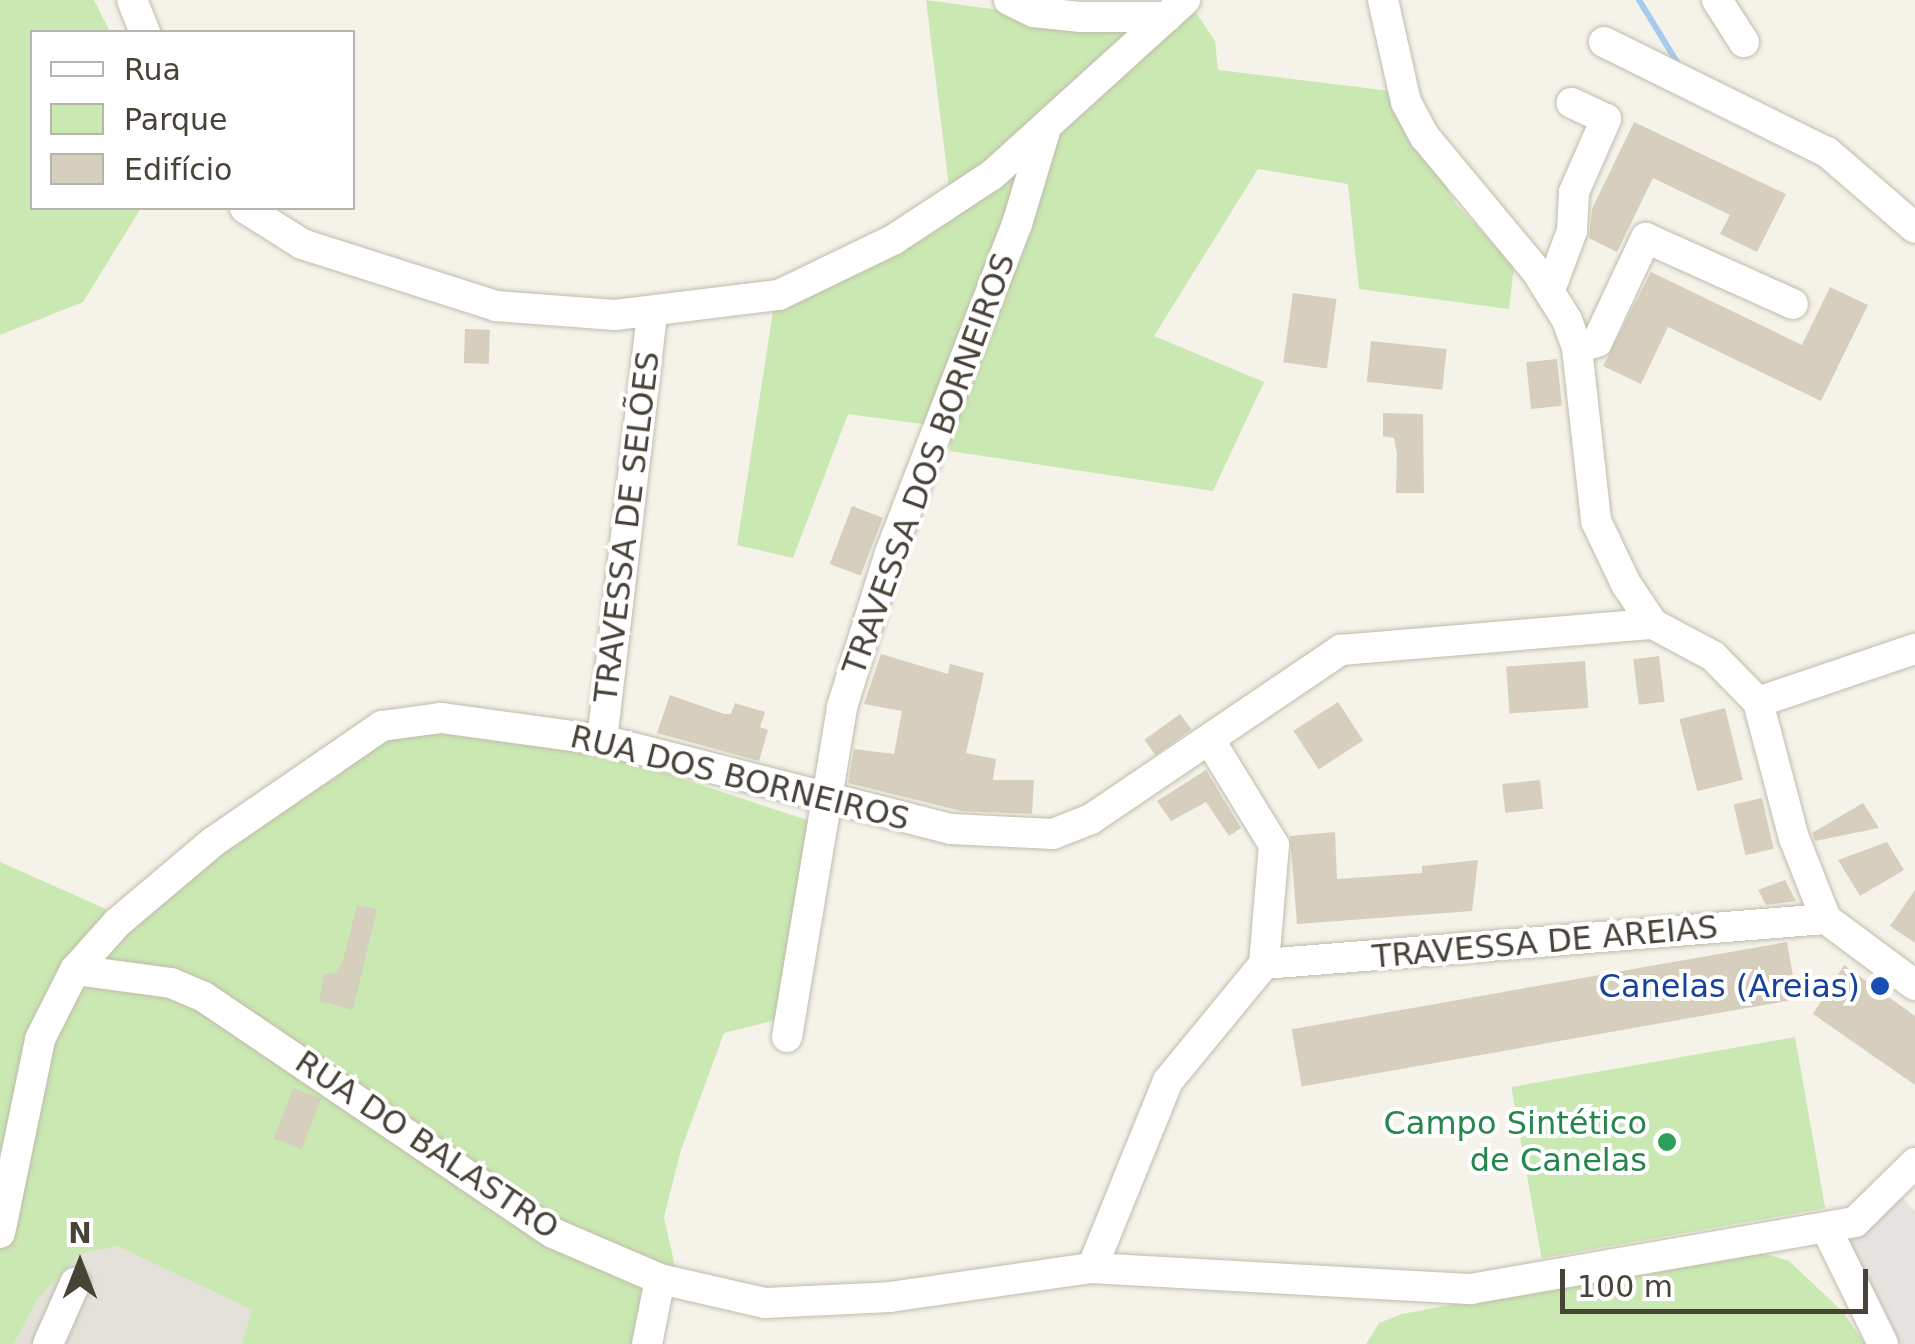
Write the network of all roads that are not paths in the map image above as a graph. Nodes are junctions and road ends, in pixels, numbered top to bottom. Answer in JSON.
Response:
{"nodes":[{"id":1,"x":132,"y":0,"type":"edge"},
{"id":2,"x":1009,"y":0,"type":"edge"},
{"id":3,"x":1383,"y":0,"type":"edge"},
{"id":4,"x":1723,"y":2,"type":"edge"},
{"id":5,"x":1176,"y":8,"type":"edge"},
{"id":6,"x":144,"y":30,"type":"edge"},
{"id":7,"x":1604,"y":42,"type":"dead end"},
{"id":8,"x":1744,"y":42,"type":"dead end"},
{"id":9,"x":1572,"y":103,"type":"dead end"},
{"id":10,"x":1045,"y":131,"type":"junction"},
{"id":11,"x":248,"y":210,"type":"edge"},
{"id":12,"x":1915,"y":228,"type":"edge"},
{"id":13,"x":1550,"y":290,"type":"junction"},
{"id":14,"x":1792,"y":304,"type":"dead end"},
{"id":15,"x":652,"y":314,"type":"junction"},
{"id":16,"x":1577,"y":348,"type":"junction"},
{"id":17,"x":1653,"y":624,"type":"junction"},
{"id":18,"x":1915,"y":648,"type":"edge"},
{"id":19,"x":1758,"y":702,"type":"junction"},
{"id":20,"x":602,"y":740,"type":"junction"},
{"id":21,"x":1211,"y":742,"type":"junction"},
{"id":22,"x":824,"y":800,"type":"junction"},
{"id":23,"x":1826,"y":919,"type":"junction"},
{"id":24,"x":1264,"y":964,"type":"junction"},
{"id":25,"x":74,"y":970,"type":"junction"},
{"id":26,"x":1915,"y":985,"type":"edge"},
{"id":27,"x":787,"y":1037,"type":"dead end"},
{"id":28,"x":1915,"y":1163,"type":"edge"},
{"id":29,"x":1905,"y":1200,"type":"edge"},
{"id":30,"x":1826,"y":1228,"type":"junction"},
{"id":31,"x":0,"y":1233,"type":"edge"},
{"id":32,"x":1092,"y":1268,"type":"junction"},
{"id":33,"x":660,"y":1279,"type":"junction"},
{"id":34,"x":75,"y":1283,"type":"dead end"},
{"id":35,"x":48,"y":1344,"type":"edge"},
{"id":36,"x":647,"y":1344,"type":"edge"},
{"id":37,"x":1883,"y":1344,"type":"edge"}],
"edges":[{"from":1,"to":6,"type":"street"},
{"from":2,"to":5,"type":"street"},
{"from":3,"to":13,"type":"street"},
{"from":4,"to":8,"type":"street"},
{"from":5,"to":10,"type":"street"},
{"from":7,"to":12,"type":"street"},
{"from":9,"to":13,"type":"street"},
{"from":10,"to":15,"type":"street"},
{"from":10,"to":22,"type":"street","name":"TRAVESSA DOS BORNEIROS"},
{"from":11,"to":15,"type":"street"},
{"from":13,"to":16,"type":"street"},
{"from":14,"to":16,"type":"street"},
{"from":15,"to":20,"type":"street","name":"TRAVESSA DE SELÕES"},
{"from":16,"to":17,"type":"street"},
{"from":17,"to":19,"type":"street"},
{"from":17,"to":21,"type":"street","name":"RUA DOS BORNEIROS"},
{"from":18,"to":19,"type":"street"},
{"from":19,"to":23,"type":"street"},
{"from":20,"to":22,"type":"street","name":"RUA DOS BORNEIROS"},
{"from":20,"to":25,"type":"street","name":"RUA DOS BORNEIROS"},
{"from":21,"to":22,"type":"street","name":"RUA DOS BORNEIROS"},
{"from":21,"to":24,"type":"street"},
{"from":22,"to":27,"type":"street","name":"TRAVESSA DOS BORNEIROS"},
{"from":23,"to":24,"type":"street","name":"TRAVESSA DE AREIAS"},
{"from":23,"to":26,"type":"street"},
{"from":24,"to":32,"type":"street"},
{"from":25,"to":31,"type":"street","name":"RUA DOS BORNEIROS"},
{"from":25,"to":33,"type":"street","name":"RUA DO BALASTRO"},
{"from":28,"to":29,"type":"street","name":"RUA DO BALASTRO"},
{"from":29,"to":30,"type":"street","name":"RUA DO BALASTRO"},
{"from":30,"to":32,"type":"street","name":"RUA DO BALASTRO"},
{"from":30,"to":37,"type":"street"},
{"from":32,"to":33,"type":"street","name":"RUA DO BALASTRO"},
{"from":33,"to":36,"type":"street"},
{"from":34,"to":35,"type":"street"}]}
